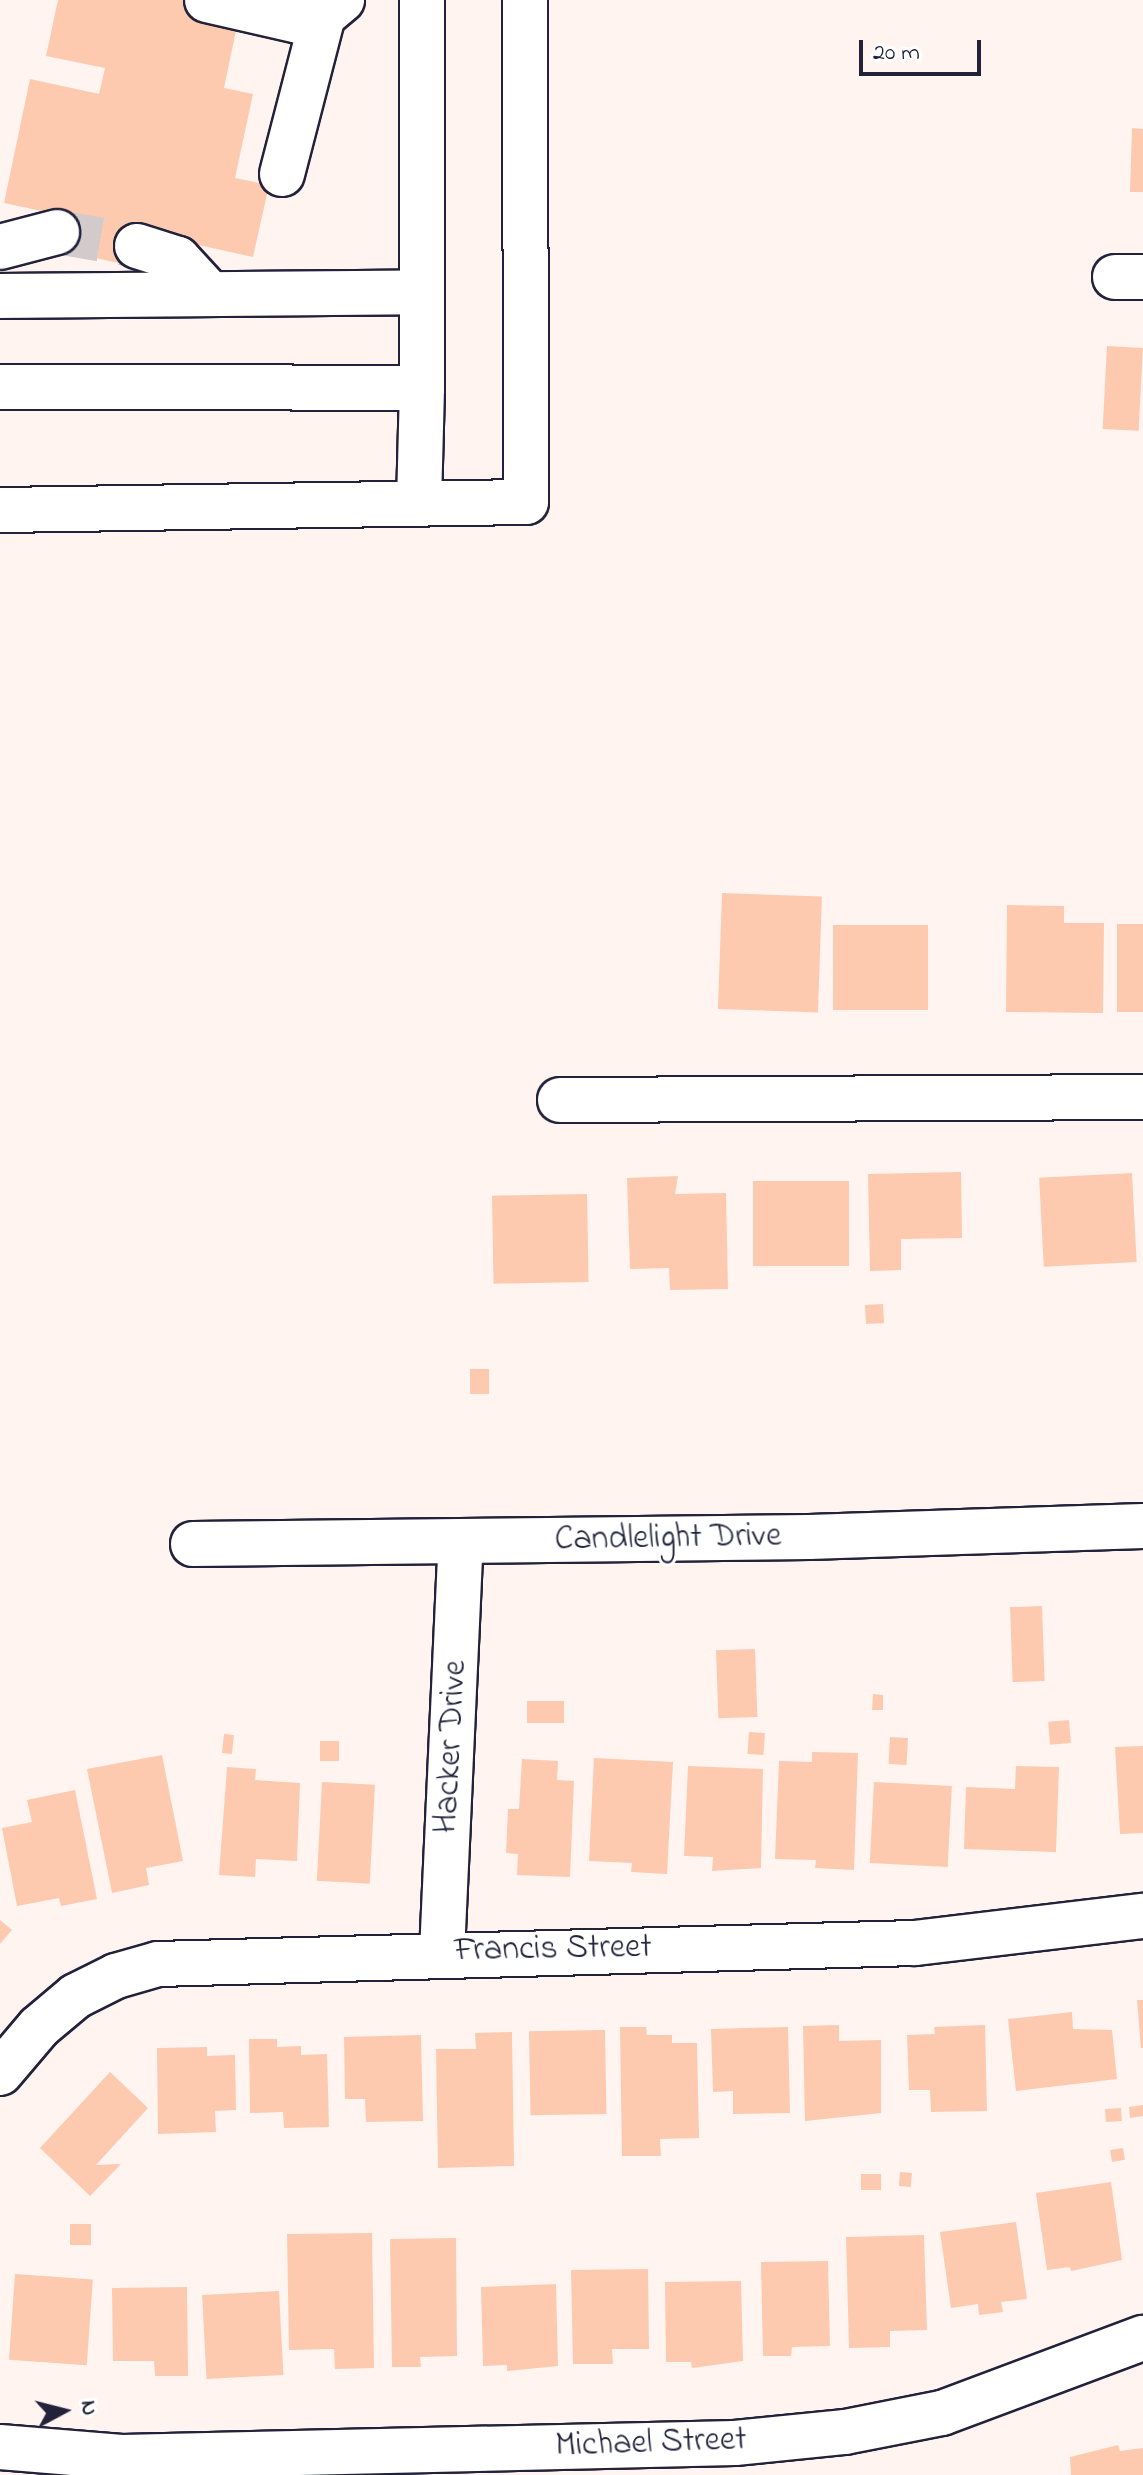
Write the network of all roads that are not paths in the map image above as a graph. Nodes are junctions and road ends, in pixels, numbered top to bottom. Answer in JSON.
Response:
{"nodes":[{"id":1,"x":207,"y":0,"type":"edge"},
{"id":2,"x":422,"y":0,"type":"edge"},
{"id":3,"x":525,"y":0,"type":"edge"},
{"id":4,"x":332,"y":8,"type":"edge"},
{"id":5,"x":282,"y":174,"type":"dead end"},
{"id":6,"x":57,"y":232,"type":"tunnel mouth"},
{"id":7,"x":137,"y":246,"type":"tunnel mouth"},
{"id":8,"x":0,"y":247,"type":"edge"},
{"id":9,"x":422,"y":292,"type":"junction"},
{"id":10,"x":210,"y":294,"type":"junction"},
{"id":11,"x":0,"y":296,"type":"edge"},
{"id":12,"x":0,"y":387,"type":"edge"},
{"id":13,"x":422,"y":388,"type":"junction"},
{"id":14,"x":419,"y":503,"type":"junction"},
{"id":15,"x":0,"y":510,"type":"edge"},
{"id":16,"x":1143,"y":1097,"type":"edge"},
{"id":17,"x":560,"y":1100,"type":"dead end"},
{"id":18,"x":1143,"y":1526,"type":"edge"},
{"id":19,"x":461,"y":1541,"type":"junction"},
{"id":20,"x":193,"y":1544,"type":"dead end"},
{"id":21,"x":1143,"y":1916,"type":"edge"},
{"id":22,"x":442,"y":1953,"type":"junction"},
{"id":23,"x":0,"y":2073,"type":"edge"},
{"id":24,"x":1143,"y":2338,"type":"edge"},
{"id":25,"x":0,"y":2447,"type":"edge"}],
"edges":[{"from":1,"to":4,"type":"street"},
{"from":2,"to":9,"type":"street"},
{"from":3,"to":14,"type":"street"},
{"from":4,"to":5,"type":"street"},
{"from":6,"to":8,"type":"street"},
{"from":7,"to":10,"type":"street"},
{"from":9,"to":10,"type":"street"},
{"from":9,"to":13,"type":"street"},
{"from":10,"to":11,"type":"street"},
{"from":12,"to":13,"type":"street"},
{"from":13,"to":14,"type":"street"},
{"from":14,"to":15,"type":"street"},
{"from":16,"to":17,"type":"street"},
{"from":18,"to":19,"type":"street","name":"Candlelight Drive"},
{"from":19,"to":20,"type":"street","name":"Candlelight Drive"},
{"from":19,"to":22,"type":"street","name":"Hacker Drive"},
{"from":21,"to":22,"type":"street","name":"Francis Street"},
{"from":22,"to":23,"type":"street","name":"Francis Street"},
{"from":24,"to":25,"type":"street","name":"Michael Street"}]}
